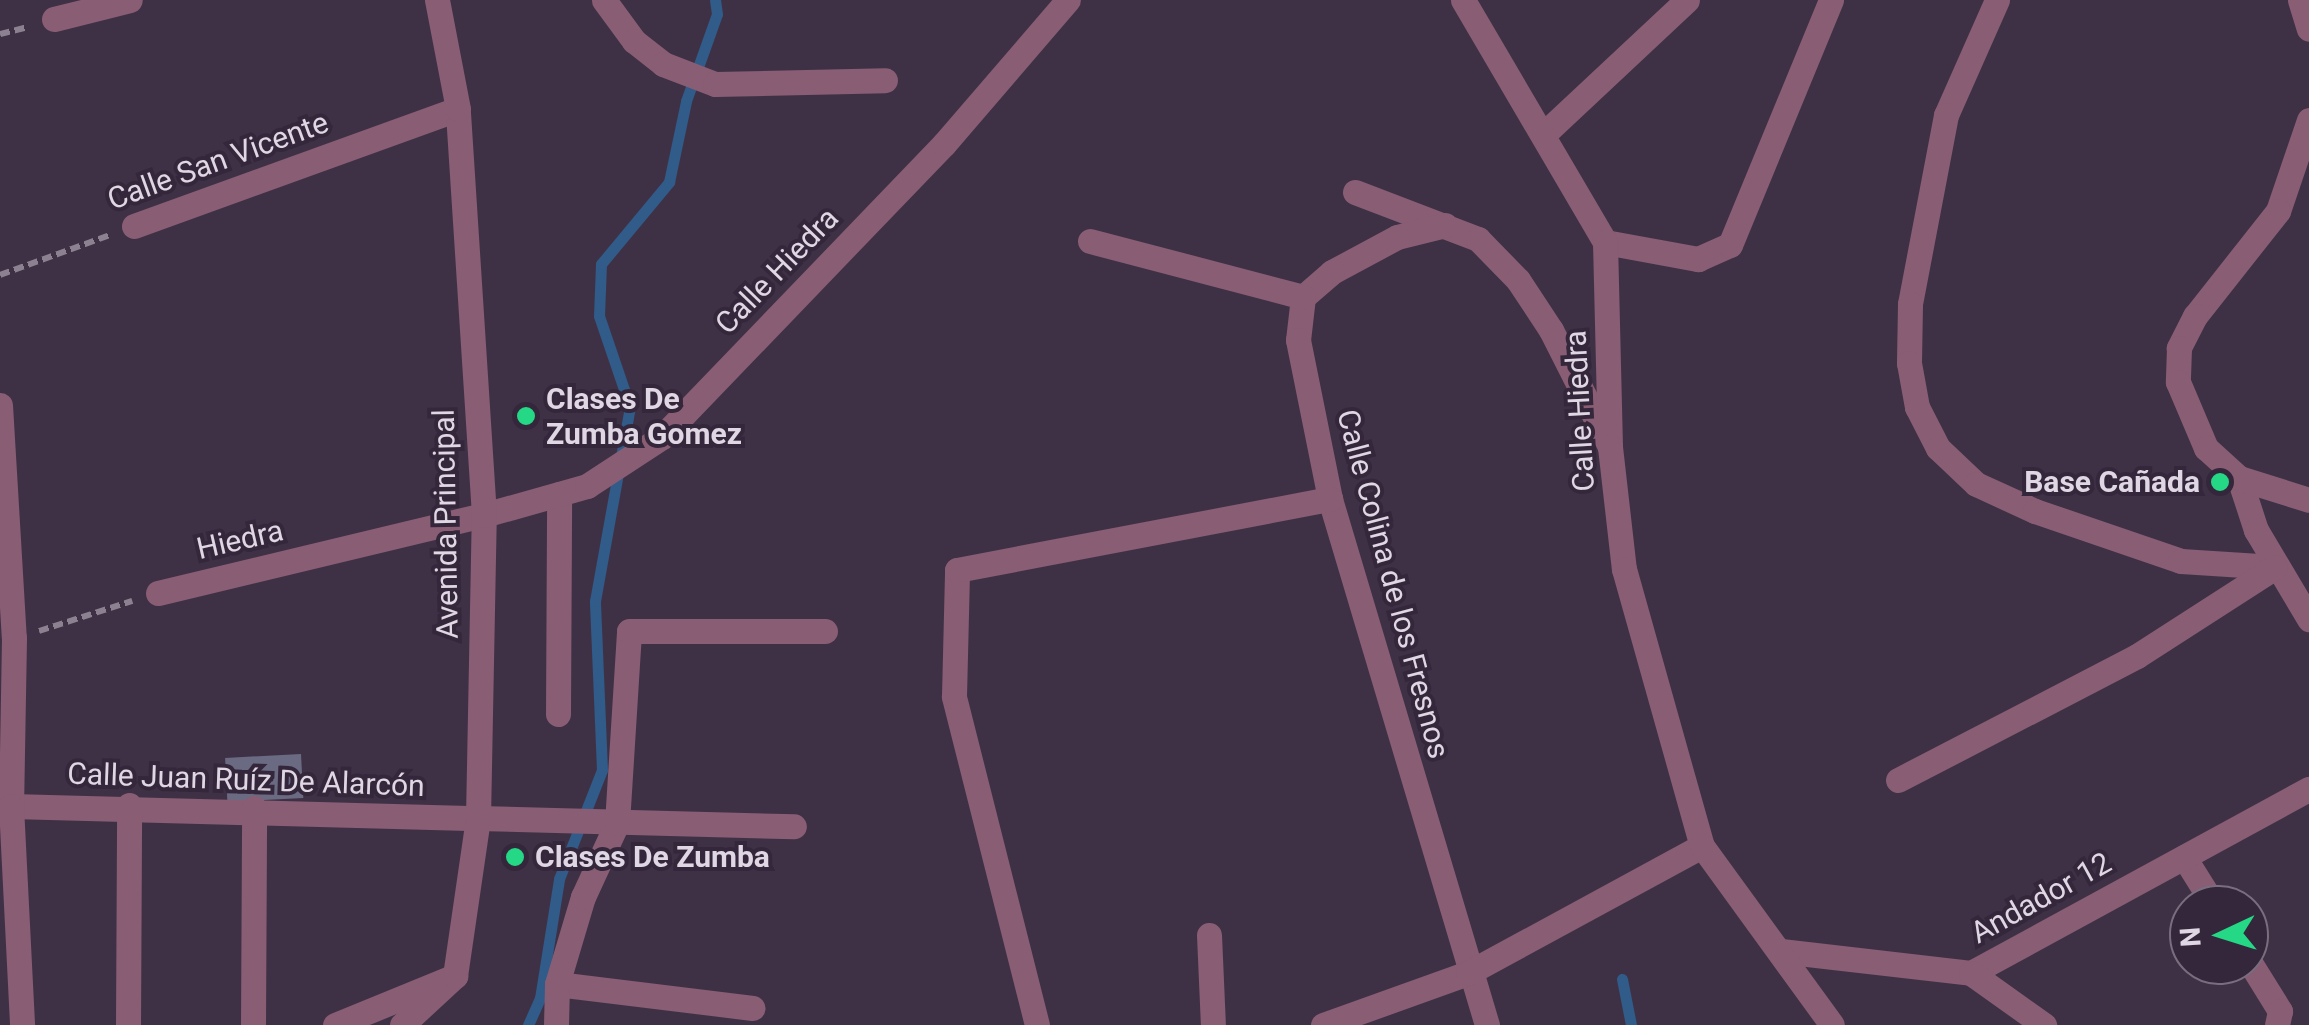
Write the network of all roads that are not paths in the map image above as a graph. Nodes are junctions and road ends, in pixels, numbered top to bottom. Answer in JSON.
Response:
{"nodes":[{"id":1,"x":130,"y":0,"type":"edge"},
{"id":2,"x":436,"y":0,"type":"edge"},
{"id":3,"x":604,"y":0,"type":"edge"},
{"id":4,"x":1068,"y":0,"type":"edge"},
{"id":5,"x":1687,"y":0,"type":"edge"},
{"id":6,"x":1997,"y":0,"type":"edge"},
{"id":7,"x":2300,"y":0,"type":"edge"},
{"id":8,"x":1468,"y":1,"type":"edge"},
{"id":9,"x":1820,"y":5,"type":"edge"},
{"id":10,"x":54,"y":20,"type":"dead end"},
{"id":11,"x":2309,"y":29,"type":"edge"},
{"id":12,"x":886,"y":80,"type":"dead end"},
{"id":13,"x":458,"y":109,"type":"junction"},
{"id":14,"x":2309,"y":120,"type":"edge"},
{"id":15,"x":1546,"y":132,"type":"junction"},
{"id":16,"x":1354,"y":192,"type":"dead end"},
{"id":17,"x":1445,"y":225,"type":"junction"},
{"id":18,"x":134,"y":226,"type":"road end"},
{"id":19,"x":1090,"y":240,"type":"dead end"},
{"id":20,"x":1605,"y":242,"type":"junction"},
{"id":21,"x":1304,"y":297,"type":"junction"},
{"id":22,"x":0,"y":404,"type":"edge"},
{"id":23,"x":1610,"y":447,"type":"junction"},
{"id":24,"x":2239,"y":478,"type":"junction"},
{"id":25,"x":559,"y":494,"type":"junction"},
{"id":26,"x":1330,"y":500,"type":"junction"},
{"id":27,"x":2309,"y":500,"type":"edge"},
{"id":28,"x":484,"y":516,"type":"junction"},
{"id":29,"x":2275,"y":567,"type":"junction"},
{"id":30,"x":158,"y":593,"type":"road end"},
{"id":31,"x":2309,"y":619,"type":"edge"},
{"id":32,"x":825,"y":631,"type":"dead end"},
{"id":33,"x":7,"y":635,"type":"edge"},
{"id":34,"x":558,"y":714,"type":"dead end"},
{"id":35,"x":1898,"y":780,"type":"dead end"},
{"id":36,"x":2309,"y":788,"type":"edge"},
{"id":37,"x":129,"y":805,"type":"junction"},
{"id":38,"x":12,"y":806,"type":"junction"},
{"id":39,"x":254,"y":808,"type":"junction"},
{"id":40,"x":478,"y":818,"type":"junction"},
{"id":41,"x":605,"y":824,"type":"junction"},
{"id":42,"x":794,"y":826,"type":"dead end"},
{"id":43,"x":1702,"y":846,"type":"junction"},
{"id":44,"x":2184,"y":857,"type":"junction"},
{"id":45,"x":2202,"y":885,"type":"edge"},
{"id":46,"x":1209,"y":935,"type":"dead end"},
{"id":47,"x":1781,"y":951,"type":"junction"},
{"id":48,"x":1468,"y":973,"type":"junction"},
{"id":49,"x":1972,"y":973,"type":"junction"},
{"id":50,"x":455,"y":976,"type":"junction"},
{"id":51,"x":557,"y":984,"type":"junction"},
{"id":52,"x":2264,"y":985,"type":"edge"},
{"id":53,"x":752,"y":1008,"type":"dead end"},
{"id":54,"x":22,"y":1025,"type":"edge"},
{"id":55,"x":128,"y":1025,"type":"edge"},
{"id":56,"x":254,"y":1025,"type":"edge"},
{"id":57,"x":335,"y":1025,"type":"edge"},
{"id":58,"x":402,"y":1025,"type":"edge"},
{"id":59,"x":556,"y":1025,"type":"edge"},
{"id":60,"x":1037,"y":1025,"type":"edge"},
{"id":61,"x":1213,"y":1025,"type":"edge"},
{"id":62,"x":1323,"y":1025,"type":"edge"},
{"id":63,"x":1487,"y":1025,"type":"edge"},
{"id":64,"x":1832,"y":1025,"type":"edge"},
{"id":65,"x":2044,"y":1025,"type":"edge"},
{"id":66,"x":2277,"y":1025,"type":"edge"}],
"edges":[{"from":1,"to":10,"type":"street"},
{"from":2,"to":13,"type":"street","name":"Avenida Principal"},
{"from":3,"to":12,"type":"street"},
{"from":4,"to":25,"type":"street","name":"Calle Hiedra"},
{"from":5,"to":15,"type":"street"},
{"from":6,"to":29,"type":"street"},
{"from":7,"to":11,"type":"street"},
{"from":8,"to":15,"type":"street","name":"Calle Hiedra"},
{"from":9,"to":20,"type":"street"},
{"from":13,"to":18,"type":"street","name":"Calle San Vicente"},
{"from":13,"to":28,"type":"street","name":"Avenida Principal"},
{"from":14,"to":24,"type":"street"},
{"from":15,"to":20,"type":"street","name":"Calle Hiedra"},
{"from":16,"to":17,"type":"street"},
{"from":17,"to":21,"type":"street"},
{"from":17,"to":23,"type":"street"},
{"from":19,"to":21,"type":"street"},
{"from":20,"to":23,"type":"street","name":"Calle Hiedra"},
{"from":21,"to":26,"type":"street","name":"Calle Colina de los Fresnos"},
{"from":22,"to":33,"type":"street"},
{"from":23,"to":43,"type":"street","name":"Calle Hiedra"},
{"from":24,"to":27,"type":"street"},
{"from":24,"to":29,"type":"street"},
{"from":25,"to":28,"type":"street","name":"Calle Hiedra"},
{"from":25,"to":34,"type":"street"},
{"from":26,"to":48,"type":"street","name":"Calle Colina de los Fresnos"},
{"from":26,"to":60,"type":"street"},
{"from":28,"to":30,"type":"street","name":"Hiedra"},
{"from":28,"to":40,"type":"street","name":"Avenida Principal"},
{"from":29,"to":31,"type":"street"},
{"from":29,"to":35,"type":"street"},
{"from":32,"to":41,"type":"street"},
{"from":33,"to":38,"type":"street"},
{"from":36,"to":44,"type":"street","name":"Andador 12"},
{"from":37,"to":38,"type":"street","name":"Calle Juan Ruíz De Alarcón"},
{"from":37,"to":39,"type":"street","name":"Calle Juan Ruíz De Alarcón"},
{"from":37,"to":55,"type":"street"},
{"from":38,"to":54,"type":"street"},
{"from":39,"to":40,"type":"street","name":"Calle Juan Ruíz De Alarcón"},
{"from":39,"to":56,"type":"street"},
{"from":40,"to":41,"type":"street","name":"Calle Juan Ruíz De Alarcón"},
{"from":40,"to":50,"type":"street","name":"Avenida Principal"},
{"from":41,"to":42,"type":"street","name":"Calle Juan Ruíz De Alarcón"},
{"from":41,"to":51,"type":"street"},
{"from":43,"to":47,"type":"street"},
{"from":43,"to":48,"type":"street"},
{"from":44,"to":45,"type":"street"},
{"from":44,"to":49,"type":"street","name":"Andador 12"},
{"from":46,"to":61,"type":"street"},
{"from":47,"to":49,"type":"street","name":"Andador 12"},
{"from":47,"to":64,"type":"street"},
{"from":48,"to":62,"type":"street"},
{"from":48,"to":63,"type":"street","name":"Calle Colina de los Fresnos"},
{"from":49,"to":65,"type":"street"},
{"from":50,"to":57,"type":"street"},
{"from":50,"to":58,"type":"street"},
{"from":51,"to":53,"type":"street"},
{"from":51,"to":59,"type":"street"},
{"from":52,"to":66,"type":"street"}]}
